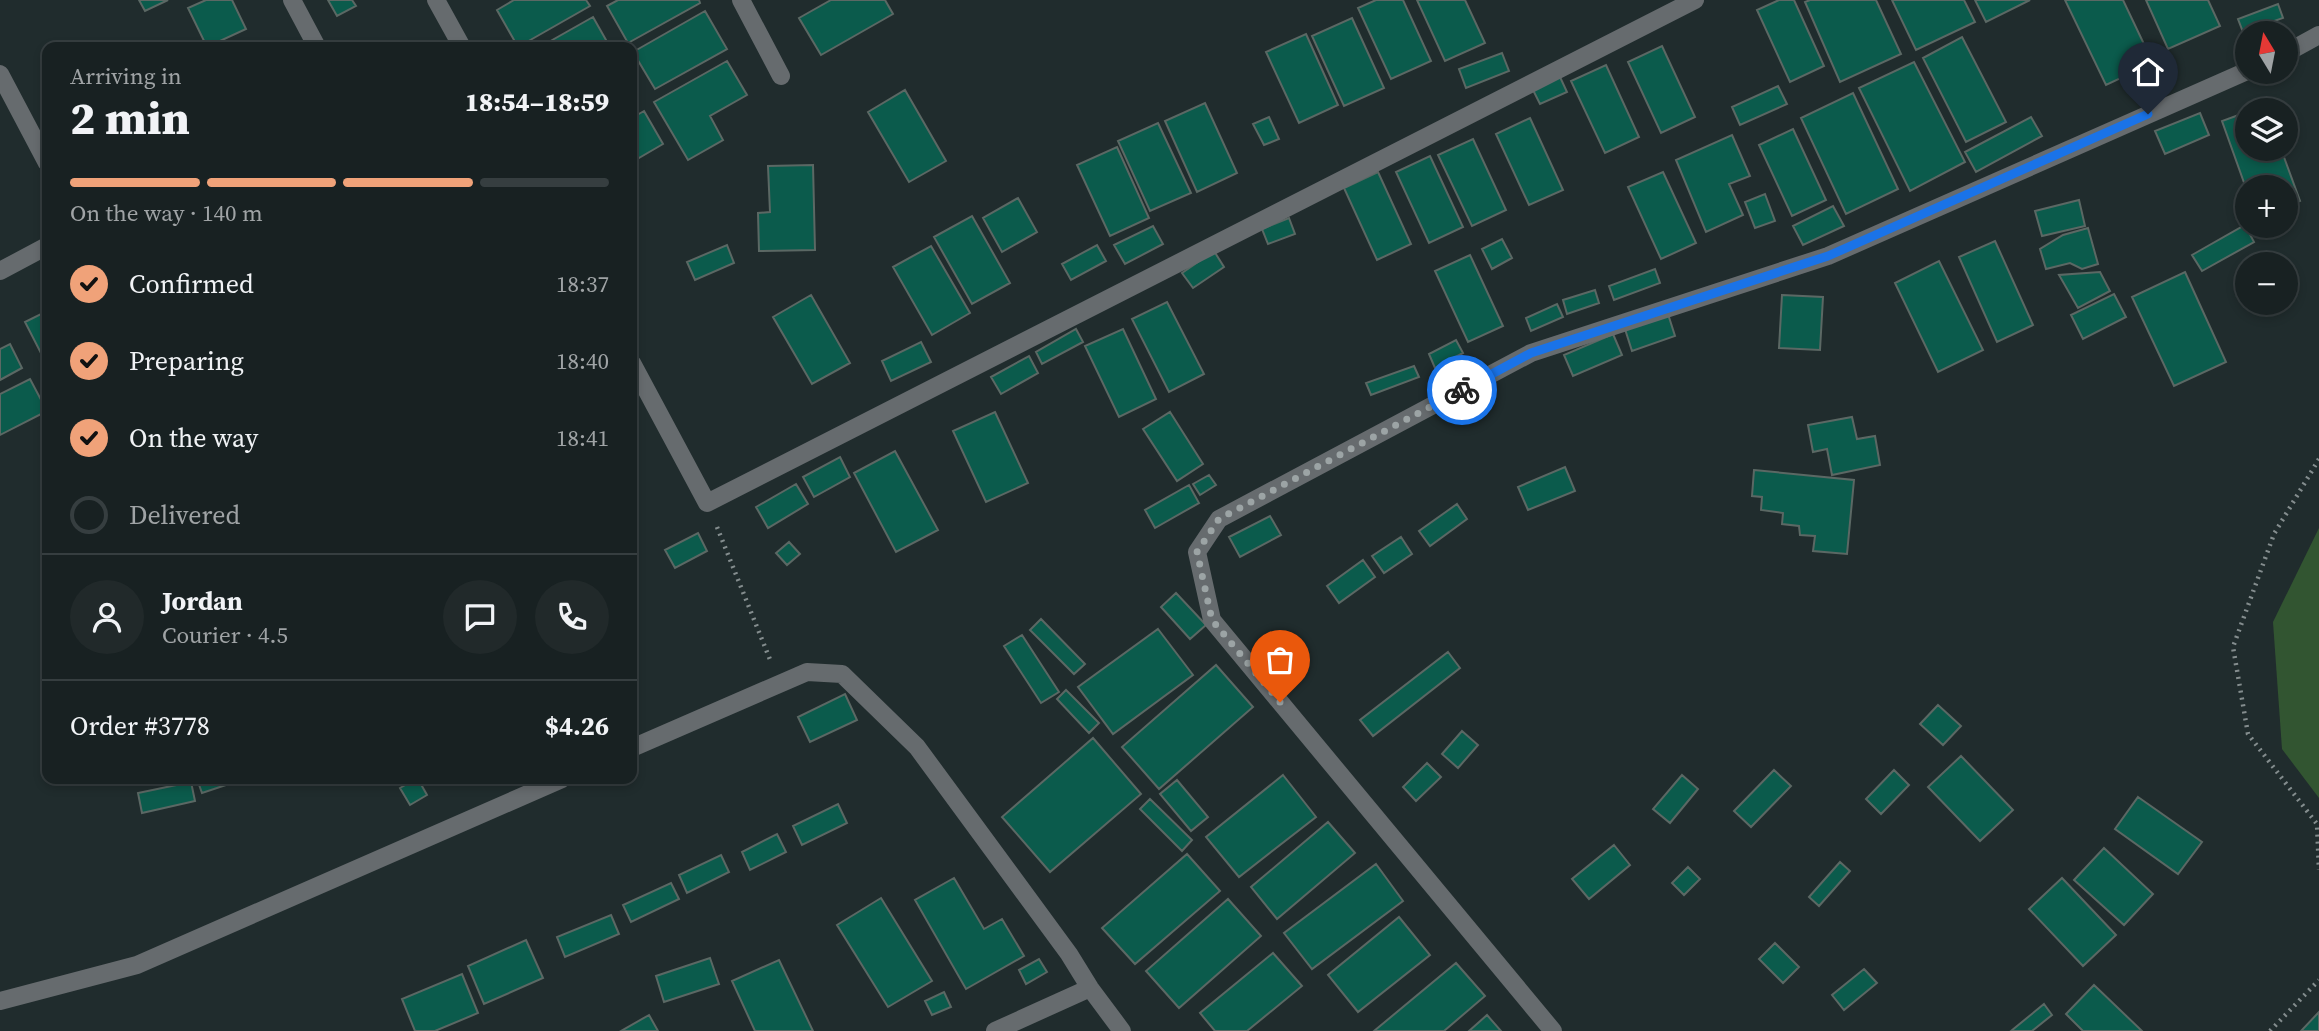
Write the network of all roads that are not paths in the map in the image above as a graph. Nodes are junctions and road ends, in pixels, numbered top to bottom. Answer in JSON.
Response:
{"nodes":[{"id":1,"x":292,"y":0,"type":"edge"},
{"id":2,"x":436,"y":0,"type":"edge"},
{"id":3,"x":741,"y":0,"type":"edge"},
{"id":4,"x":1695,"y":0,"type":"edge"},
{"id":5,"x":2319,"y":36,"type":"edge"},
{"id":6,"x":314,"y":42,"type":"edge"},
{"id":7,"x":459,"y":42,"type":"edge"},
{"id":8,"x":2298,"y":47,"type":"edge"},
{"id":9,"x":0,"y":74,"type":"edge"},
{"id":10,"x":781,"y":76,"type":"dead end"},
{"id":11,"x":2235,"y":76,"type":"edge"},
{"id":12,"x":42,"y":154,"type":"edge"},
{"id":13,"x":42,"y":249,"type":"edge"},
{"id":14,"x":0,"y":271,"type":"edge"},
{"id":15,"x":637,"y":372,"type":"edge"},
{"id":16,"x":637,"y":746,"type":"edge"},
{"id":17,"x":551,"y":784,"type":"edge"},
{"id":18,"x":1090,"y":988,"type":"junction"},
{"id":19,"x":0,"y":1001,"type":"edge"},
{"id":20,"x":995,"y":1031,"type":"edge"},
{"id":21,"x":1122,"y":1031,"type":"edge"},
{"id":22,"x":1553,"y":1031,"type":"edge"}],
"edges":[{"from":1,"to":6,"type":"street"},
{"from":2,"to":7,"type":"street"},
{"from":3,"to":10,"type":"street"},
{"from":4,"to":15,"type":"street"},
{"from":5,"to":8,"type":"street"},
{"from":9,"to":12,"type":"street"},
{"from":11,"to":22,"type":"street"},
{"from":13,"to":14,"type":"street"},
{"from":16,"to":18,"type":"street"},
{"from":17,"to":19,"type":"street"},
{"from":18,"to":20,"type":"street"},
{"from":18,"to":21,"type":"street"}]}
